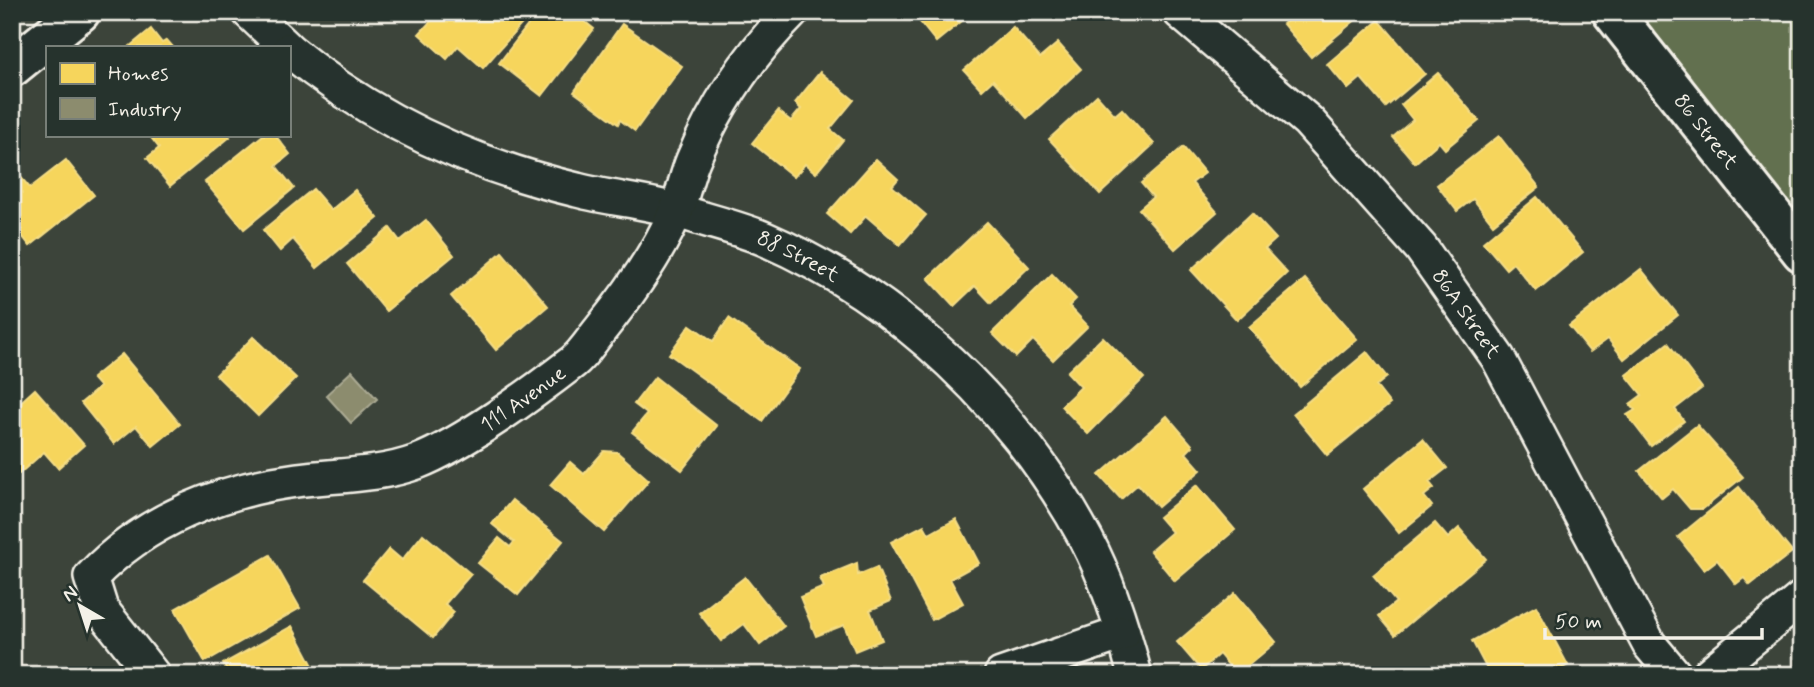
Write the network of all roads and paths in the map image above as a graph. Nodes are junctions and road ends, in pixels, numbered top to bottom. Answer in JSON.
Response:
{"nodes":[{"id":1,"x":80,"y":12,"type":"edge"},
{"id":2,"x":249,"y":12,"type":"edge"},
{"id":3,"x":792,"y":12,"type":"edge"},
{"id":4,"x":1180,"y":12,"type":"edge"},
{"id":5,"x":1612,"y":12,"type":"edge"},
{"id":6,"x":285,"y":46,"type":"edge"},
{"id":7,"x":290,"y":51,"type":"edge"},
{"id":8,"x":12,"y":67,"type":"edge"},
{"id":9,"x":677,"y":211,"type":"junction"},
{"id":10,"x":1802,"y":252,"type":"edge"},
{"id":11,"x":1802,"y":598,"type":"edge"},
{"id":12,"x":1123,"y":633,"type":"junction"},
{"id":13,"x":153,"y":675,"type":"edge"},
{"id":14,"x":1001,"y":675,"type":"edge"},
{"id":15,"x":1135,"y":675,"type":"edge"},
{"id":16,"x":1675,"y":675,"type":"edge"},
{"id":17,"x":1708,"y":675,"type":"edge"}],
"edges":[{"from":1,"to":8,"type":"street"},
{"from":2,"to":6,"type":"street","name":"88 Street"},
{"from":3,"to":9,"type":"street","name":"111 Avenue"},
{"from":4,"to":16,"type":"street","name":"86A Street"},
{"from":5,"to":10,"type":"street","name":"86 Street"},
{"from":7,"to":9,"type":"street","name":"88 Street"},
{"from":9,"to":12,"type":"street","name":"88 Street"},
{"from":9,"to":13,"type":"street","name":"111 Avenue"},
{"from":11,"to":17,"type":"street"},
{"from":12,"to":14,"type":"street"},
{"from":12,"to":15,"type":"street","name":"88 Street"}]}
